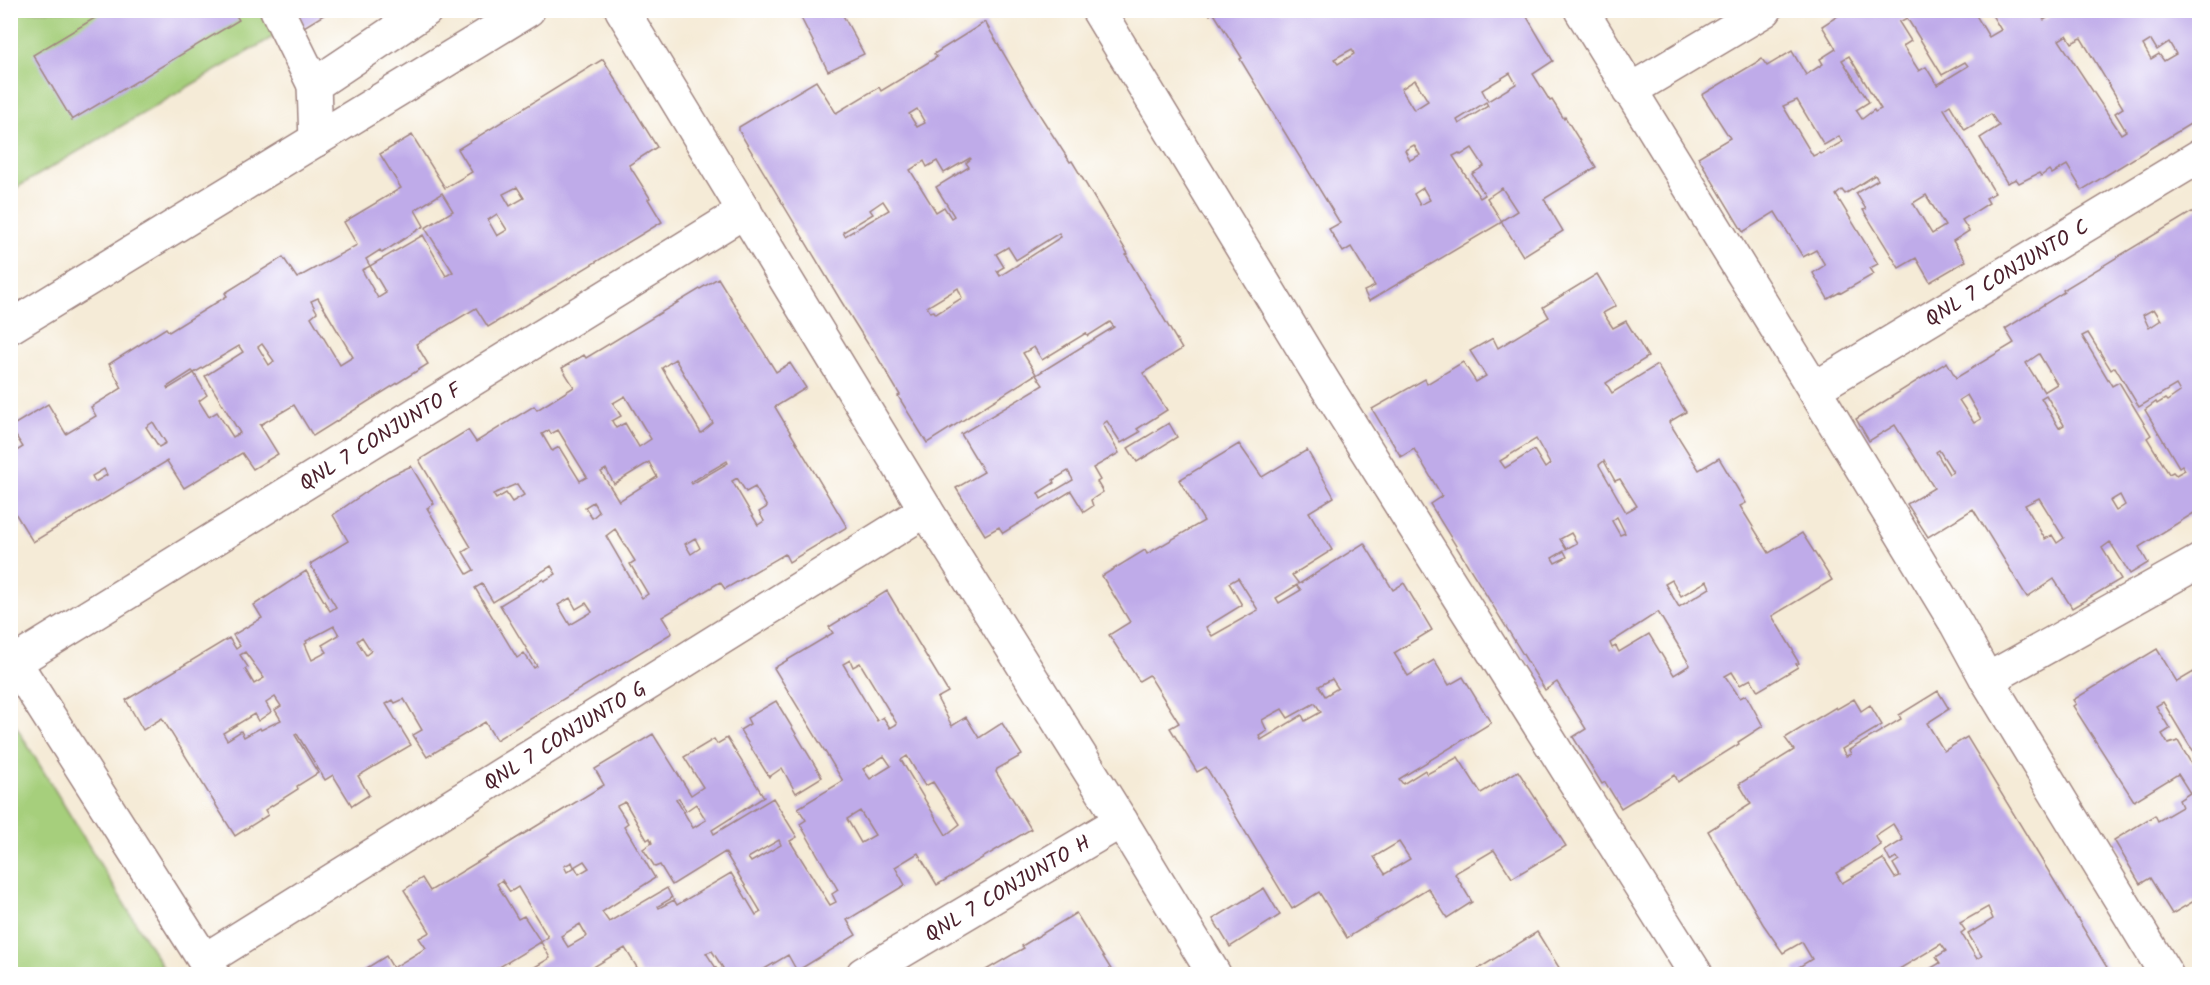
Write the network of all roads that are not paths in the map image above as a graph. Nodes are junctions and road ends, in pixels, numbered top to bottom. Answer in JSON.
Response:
{"nodes":[{"id":1,"x":277,"y":10,"type":"edge"},
{"id":2,"x":426,"y":10,"type":"edge"},
{"id":3,"x":528,"y":10,"type":"edge"},
{"id":4,"x":622,"y":10,"type":"edge"},
{"id":5,"x":1098,"y":10,"type":"edge"},
{"id":6,"x":1581,"y":10,"type":"edge"},
{"id":7,"x":1765,"y":10,"type":"edge"},
{"id":8,"x":314,"y":85,"type":"junction"},
{"id":9,"x":1629,"y":91,"type":"junction"},
{"id":10,"x":316,"y":141,"type":"junction"},
{"id":11,"x":2199,"y":156,"type":"edge"},
{"id":12,"x":745,"y":211,"type":"junction"},
{"id":13,"x":10,"y":327,"type":"edge"},
{"id":14,"x":1814,"y":389,"type":"junction"},
{"id":15,"x":926,"y":510,"type":"junction"},
{"id":16,"x":2199,"y":561,"type":"edge"},
{"id":17,"x":13,"y":658,"type":"edge"},
{"id":18,"x":1987,"y":680,"type":"junction"},
{"id":19,"x":1121,"y":821,"type":"junction"},
{"id":20,"x":209,"y":967,"type":"edge"},
{"id":21,"x":863,"y":975,"type":"edge"},
{"id":22,"x":1214,"y":975,"type":"edge"},
{"id":23,"x":1696,"y":975,"type":"edge"},
{"id":24,"x":2166,"y":975,"type":"edge"}],
"edges":[{"from":1,"to":8,"type":"street"},
{"from":2,"to":8,"type":"street"},
{"from":3,"to":10,"type":"street"},
{"from":4,"to":12,"type":"street"},
{"from":5,"to":23,"type":"street"},
{"from":6,"to":9,"type":"street"},
{"from":7,"to":9,"type":"street"},
{"from":8,"to":10,"type":"street"},
{"from":9,"to":14,"type":"street"},
{"from":10,"to":13,"type":"street"},
{"from":11,"to":14,"type":"street","name":"QNL 7 CONJUNTO C"},
{"from":12,"to":15,"type":"street"},
{"from":12,"to":17,"type":"street","name":"QNL 7 CONJUNTO F"},
{"from":14,"to":18,"type":"street"},
{"from":15,"to":19,"type":"street"},
{"from":15,"to":20,"type":"street","name":"QNL 7 CONJUNTO G"},
{"from":16,"to":18,"type":"street"},
{"from":17,"to":20,"type":"street"},
{"from":18,"to":24,"type":"street"},
{"from":19,"to":21,"type":"street","name":"QNL 7 CONJUNTO H"},
{"from":19,"to":22,"type":"street"}]}
